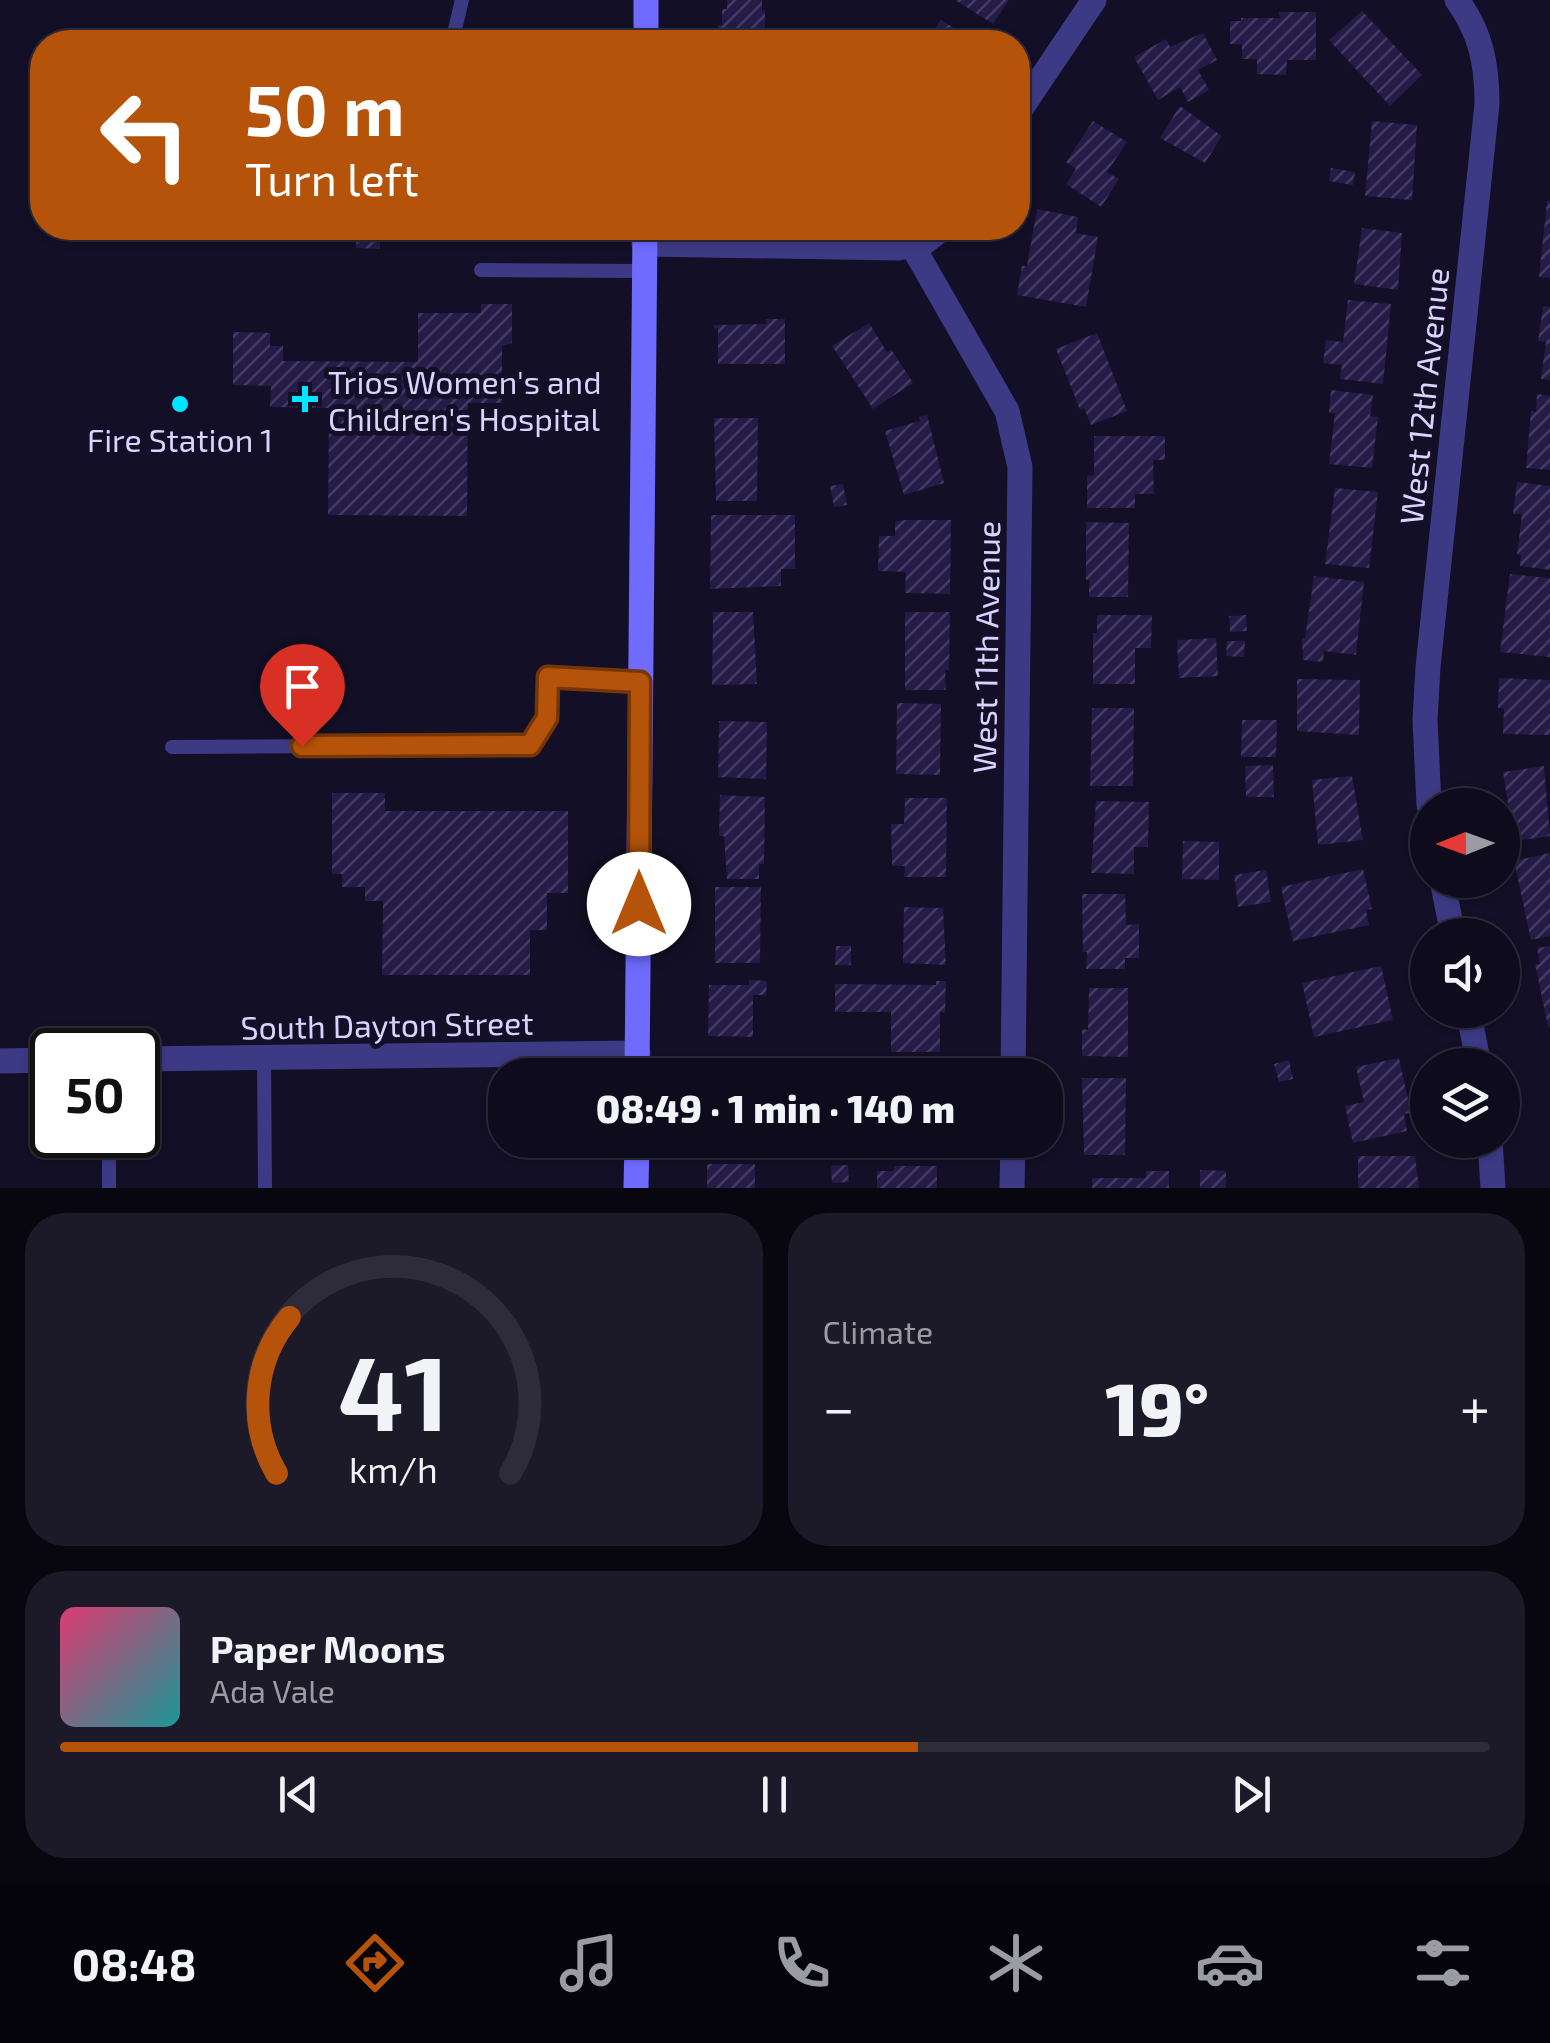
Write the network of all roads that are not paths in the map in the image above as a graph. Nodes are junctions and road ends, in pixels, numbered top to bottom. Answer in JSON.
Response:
{"nodes":[{"id":1,"x":462,"y":0,"type":"edge"},
{"id":2,"x":646,"y":0,"type":"edge"},
{"id":3,"x":1094,"y":0,"type":"edge"},
{"id":4,"x":1457,"y":0,"type":"edge"},
{"id":5,"x":455,"y":30,"type":"edge"},
{"id":6,"x":646,"y":30,"type":"edge"},
{"id":7,"x":1030,"y":95,"type":"edge"},
{"id":8,"x":644,"y":240,"type":"edge"},
{"id":9,"x":742,"y":240,"type":"edge"},
{"id":10,"x":928,"y":240,"type":"edge"},
{"id":11,"x":913,"y":247,"type":"junction"},
{"id":12,"x":481,"y":270,"type":"dead end"},
{"id":13,"x":644,"y":271,"type":"junction"},
{"id":14,"x":640,"y":682,"type":"junction"},
{"id":15,"x":172,"y":747,"type":"dead end"},
{"id":16,"x":1428,"y":788,"type":"edge"},
{"id":17,"x":264,"y":1058,"type":"junction"},
{"id":18,"x":638,"y":1058,"type":"edge"},
{"id":19,"x":1013,"y":1058,"type":"edge"},
{"id":20,"x":160,"y":1059,"type":"edge"},
{"id":21,"x":30,"y":1060,"type":"edge"},
{"id":22,"x":0,"y":1061,"type":"edge"},
{"id":23,"x":488,"y":1062,"type":"edge"},
{"id":24,"x":109,"y":1158,"type":"edge"},
{"id":25,"x":637,"y":1158,"type":"edge"},
{"id":26,"x":1012,"y":1158,"type":"edge"},
{"id":27,"x":1491,"y":1158,"type":"edge"},
{"id":28,"x":109,"y":1188,"type":"edge"},
{"id":29,"x":266,"y":1188,"type":"edge"},
{"id":30,"x":636,"y":1188,"type":"edge"},
{"id":31,"x":1012,"y":1188,"type":"edge"},
{"id":32,"x":1493,"y":1188,"type":"edge"}],
"edges":[{"from":1,"to":5,"type":"lane"},
{"from":2,"to":6,"type":"main road"},
{"from":3,"to":7,"type":"street"},
{"from":4,"to":16,"type":"street","name":"West 12th Avenue"},
{"from":8,"to":13,"type":"main road"},
{"from":9,"to":11,"type":"street"},
{"from":10,"to":11,"type":"street"},
{"from":11,"to":19,"type":"street","name":"West 11th Avenue"},
{"from":12,"to":13,"type":"lane"},
{"from":13,"to":14,"type":"main road"},
{"from":14,"to":15,"type":"lane"},
{"from":14,"to":18,"type":"main road"},
{"from":17,"to":20,"type":"street","name":"South Dayton Street"},
{"from":17,"to":23,"type":"street","name":"South Dayton Street"},
{"from":17,"to":29,"type":"lane"},
{"from":21,"to":22,"type":"street"},
{"from":24,"to":28,"type":"lane"},
{"from":25,"to":30,"type":"main road"},
{"from":26,"to":31,"type":"street"},
{"from":27,"to":32,"type":"street"}]}
